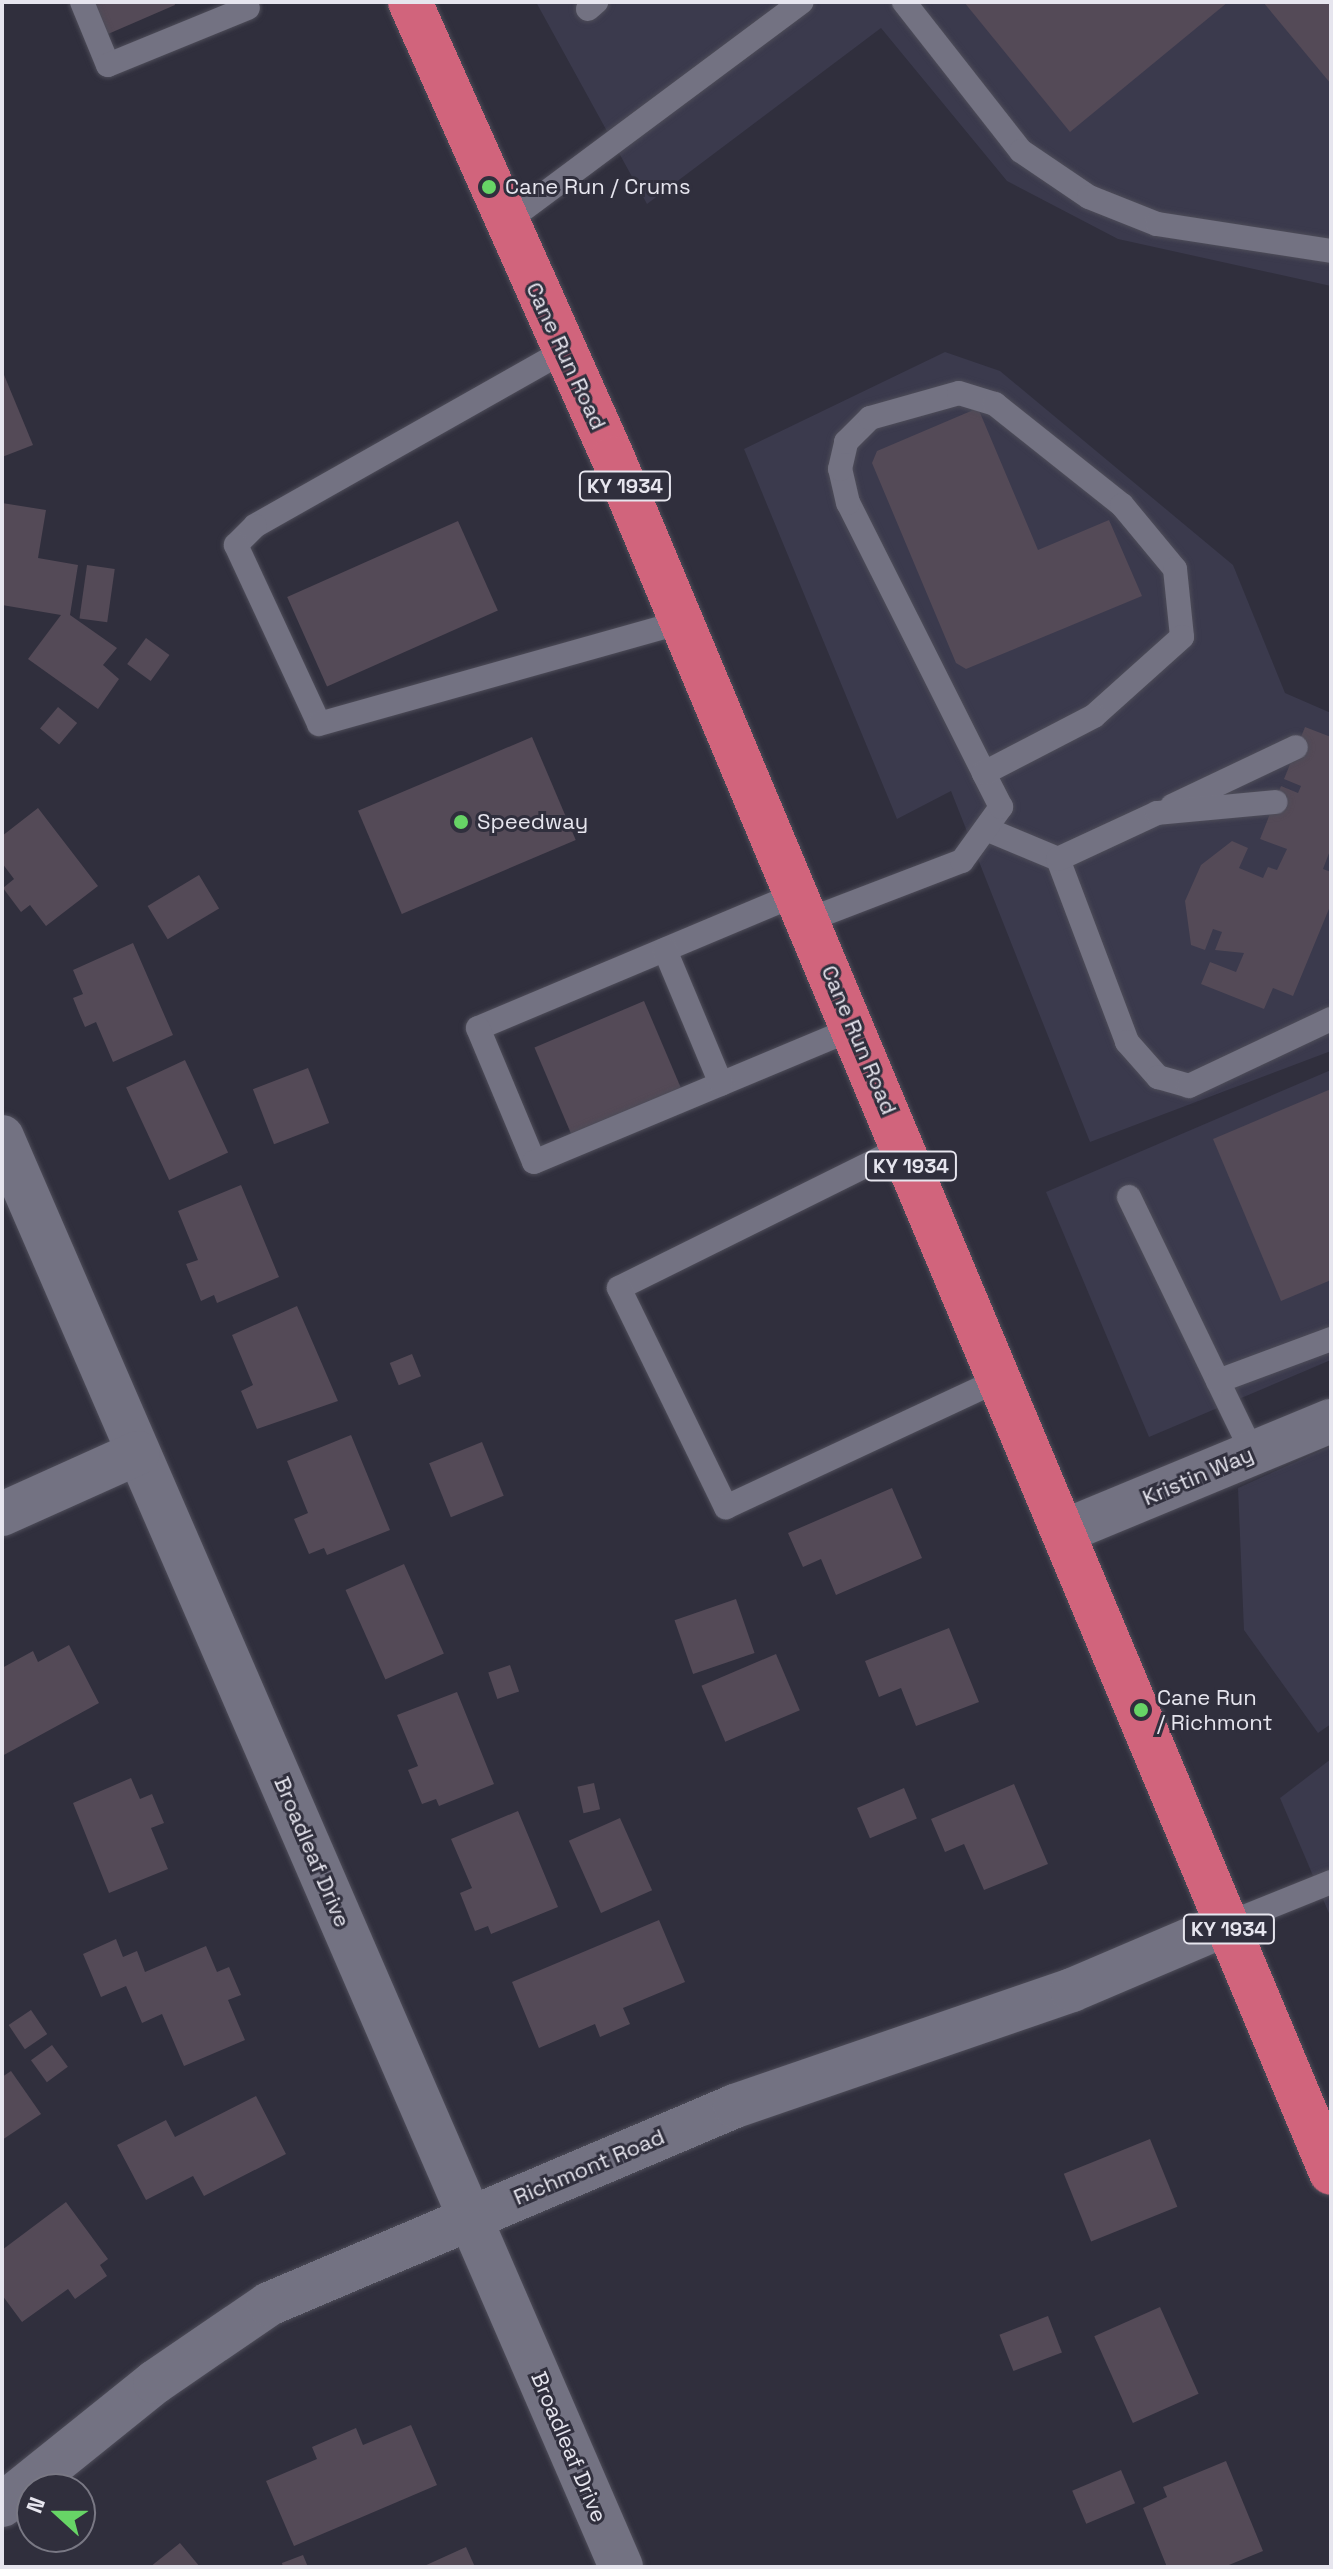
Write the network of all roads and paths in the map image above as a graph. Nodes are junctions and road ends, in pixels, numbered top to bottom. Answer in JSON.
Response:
{"nodes":[{"id":1,"x":82,"y":2,"type":"edge"},
{"id":2,"x":410,"y":2,"type":"edge"},
{"id":3,"x":802,"y":2,"type":"edge"},
{"id":4,"x":904,"y":2,"type":"edge"},
{"id":5,"x":251,"y":4,"type":"edge"},
{"id":6,"x":505,"y":223,"type":"junction"},
{"id":7,"x":1331,"y":251,"type":"edge"},
{"id":8,"x":564,"y":351,"type":"junction"},
{"id":9,"x":682,"y":622,"type":"junction"},
{"id":10,"x":1296,"y":747,"type":"dead end"},
{"id":11,"x":984,"y":773,"type":"junction"},
{"id":12,"x":1275,"y":802,"type":"dead end"},
{"id":13,"x":1157,"y":813,"type":"junction"},
{"id":14,"x":986,"y":829,"type":"junction"},
{"id":15,"x":1058,"y":859,"type":"junction"},
{"id":16,"x":802,"y":907,"type":"junction"},
{"id":17,"x":665,"y":950,"type":"junction"},
{"id":18,"x":1331,"y":1019,"type":"edge"},
{"id":19,"x":854,"y":1028,"type":"junction"},
{"id":20,"x":721,"y":1084,"type":"junction"},
{"id":21,"x":2,"y":1137,"type":"edge"},
{"id":22,"x":903,"y":1147,"type":"junction"},
{"id":23,"x":1129,"y":1197,"type":"dead end"},
{"id":24,"x":1331,"y":1339,"type":"edge"},
{"id":25,"x":1001,"y":1379,"type":"junction"},
{"id":26,"x":1218,"y":1381,"type":"junction"},
{"id":27,"x":1331,"y":1421,"type":"edge"},
{"id":28,"x":138,"y":1453,"type":"junction"},
{"id":29,"x":1253,"y":1453,"type":"junction"},
{"id":30,"x":2,"y":1514,"type":"edge"},
{"id":31,"x":1065,"y":1531,"type":"junction"},
{"id":32,"x":1331,"y":1882,"type":"edge"},
{"id":33,"x":1227,"y":1924,"type":"junction"},
{"id":34,"x":1327,"y":2153,"type":"edge"},
{"id":35,"x":470,"y":2217,"type":"junction"},
{"id":36,"x":2,"y":2505,"type":"edge"},
{"id":37,"x":621,"y":2567,"type":"edge"}],
"edges":[{"from":1,"to":5,"type":"lane"},
{"from":2,"to":6,"type":"highway","name":"Cane Run Road","number":"KY 1934"},
{"from":3,"to":6,"type":"lane"},
{"from":4,"to":7,"type":"lane"},
{"from":6,"to":8,"type":"highway","name":"Cane Run Road","number":"KY 1934"},
{"from":8,"to":9,"type":"highway","name":"Cane Run Road","number":"KY 1934"},
{"from":8,"to":9,"type":"lane"},
{"from":9,"to":16,"type":"highway","name":"Cane Run Road","number":"KY 1934"},
{"from":10,"to":13,"type":"lane"},
{"from":11,"to":11,"type":"lane"},
{"from":11,"to":14,"type":"lane"},
{"from":12,"to":13,"type":"lane"},
{"from":13,"to":15,"type":"lane"},
{"from":14,"to":15,"type":"lane"},
{"from":14,"to":16,"type":"lane"},
{"from":15,"to":18,"type":"lane"},
{"from":16,"to":17,"type":"lane"},
{"from":16,"to":19,"type":"highway","name":"Cane Run Road","number":"KY 1934"},
{"from":17,"to":20,"type":"lane"},
{"from":17,"to":20,"type":"lane"},
{"from":19,"to":20,"type":"lane"},
{"from":19,"to":22,"type":"highway","name":"Cane Run Road","number":"KY 1934"},
{"from":21,"to":28,"type":"street","name":"Broadleaf Drive"},
{"from":22,"to":25,"type":"highway","name":"Cane Run Road","number":"KY 1934"},
{"from":22,"to":25,"type":"lane"},
{"from":23,"to":26,"type":"lane"},
{"from":24,"to":26,"type":"lane"},
{"from":25,"to":31,"type":"highway","name":"Cane Run Road","number":"KY 1934"},
{"from":26,"to":29,"type":"lane"},
{"from":27,"to":29,"type":"street","name":"Kristin Way"},
{"from":28,"to":30,"type":"street"},
{"from":28,"to":35,"type":"street","name":"Broadleaf Drive"},
{"from":29,"to":31,"type":"street","name":"Kristin Way"},
{"from":31,"to":33,"type":"highway","name":"Cane Run Road","number":"KY 1934"},
{"from":32,"to":33,"type":"lane"},
{"from":33,"to":34,"type":"highway","name":"Cane Run Road","number":"KY 1934"},
{"from":33,"to":35,"type":"street","name":"Richmont Road"},
{"from":35,"to":36,"type":"street","name":"Richmont Road"},
{"from":35,"to":37,"type":"street","name":"Broadleaf Drive"}]}
